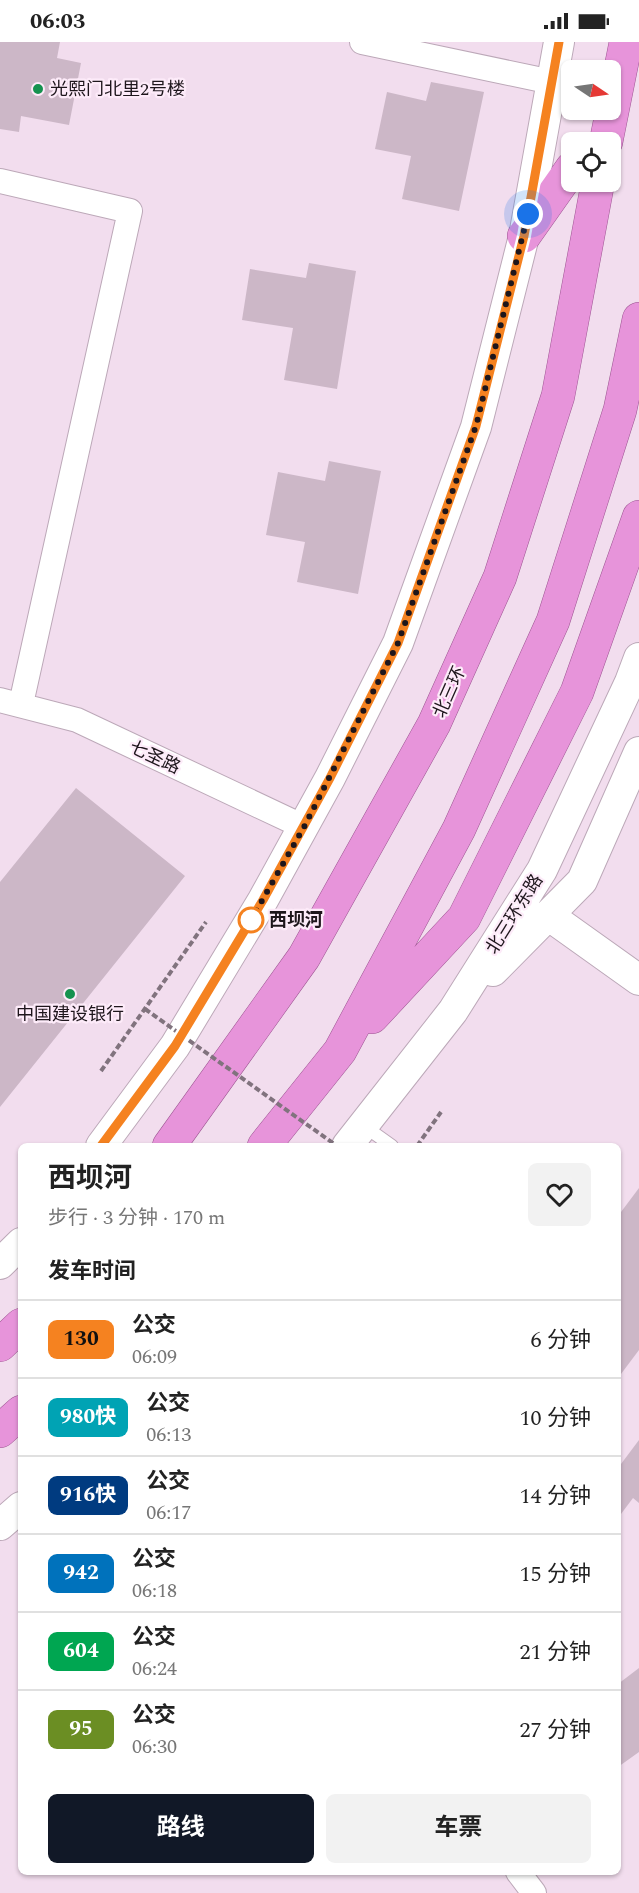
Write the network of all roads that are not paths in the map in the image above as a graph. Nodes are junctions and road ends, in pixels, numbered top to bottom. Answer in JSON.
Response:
{"nodes":[{"id":1,"x":362,"y":42,"type":"edge"},
{"id":2,"x":626,"y":42,"type":"edge"},
{"id":3,"x":558,"y":46,"type":"edge"},
{"id":4,"x":621,"y":66,"type":"edge"},
{"id":5,"x":552,"y":82,"type":"junction"},
{"id":6,"x":0,"y":181,"type":"edge"},
{"id":7,"x":561,"y":184,"type":"edge"},
{"id":8,"x":596,"y":192,"type":"edge"},
{"id":9,"x":524,"y":236,"type":"junction"},
{"id":10,"x":639,"y":319,"type":"edge"},
{"id":11,"x":639,"y":517,"type":"edge"},
{"id":12,"x":639,"y":658,"type":"edge"},
{"id":13,"x":10,"y":702,"type":"edge"},
{"id":14,"x":639,"y":752,"type":"edge"},
{"id":15,"x":304,"y":827,"type":"junction"},
{"id":16,"x":548,"y":915,"type":"junction"},
{"id":17,"x":639,"y":980,"type":"edge"},
{"id":18,"x":453,"y":1011,"type":"junction"},
{"id":19,"x":340,"y":1051,"type":"junction"},
{"id":20,"x":355,"y":1136,"type":"edge"},
{"id":21,"x":103,"y":1143,"type":"edge"},
{"id":22,"x":171,"y":1143,"type":"edge"},
{"id":23,"x":266,"y":1143,"type":"edge"},
{"id":24,"x":381,"y":1143,"type":"edge"},
{"id":25,"x":18,"y":1246,"type":"edge"},
{"id":26,"x":0,"y":1264,"type":"edge"},
{"id":27,"x":18,"y":1328,"type":"edge"},
{"id":28,"x":0,"y":1345,"type":"edge"},
{"id":29,"x":18,"y":1415,"type":"edge"},
{"id":30,"x":0,"y":1431,"type":"edge"},
{"id":31,"x":18,"y":1510,"type":"edge"},
{"id":32,"x":0,"y":1525,"type":"edge"},
{"id":33,"x":520,"y":1875,"type":"edge"},
{"id":34,"x":534,"y":1893,"type":"edge"}],
"edges":[{"from":1,"to":5,"type":"street"},
{"from":2,"to":4,"type":"highway"},
{"from":3,"to":5,"type":"street"},
{"from":5,"to":9,"type":"street"},
{"from":6,"to":13,"type":"street"},
{"from":7,"to":9,"type":"highway"},
{"from":8,"to":22,"type":"highway","name":"北三环"},
{"from":9,"to":15,"type":"street"},
{"from":10,"to":19,"type":"highway"},
{"from":11,"to":19,"type":"highway"},
{"from":12,"to":18,"type":"street","name":"北三环东路"},
{"from":13,"to":15,"type":"street","name":"七圣路"},
{"from":14,"to":16,"type":"street"},
{"from":15,"to":21,"type":"street"},
{"from":16,"to":17,"type":"street"},
{"from":16,"to":18,"type":"street"},
{"from":18,"to":20,"type":"street","name":"北三环东路"},
{"from":19,"to":23,"type":"highway"},
{"from":20,"to":24,"type":"lane"},
{"from":25,"to":26,"type":"street"},
{"from":27,"to":28,"type":"highway"},
{"from":29,"to":30,"type":"highway"},
{"from":31,"to":32,"type":"street"},
{"from":33,"to":34,"type":"street"}]}
